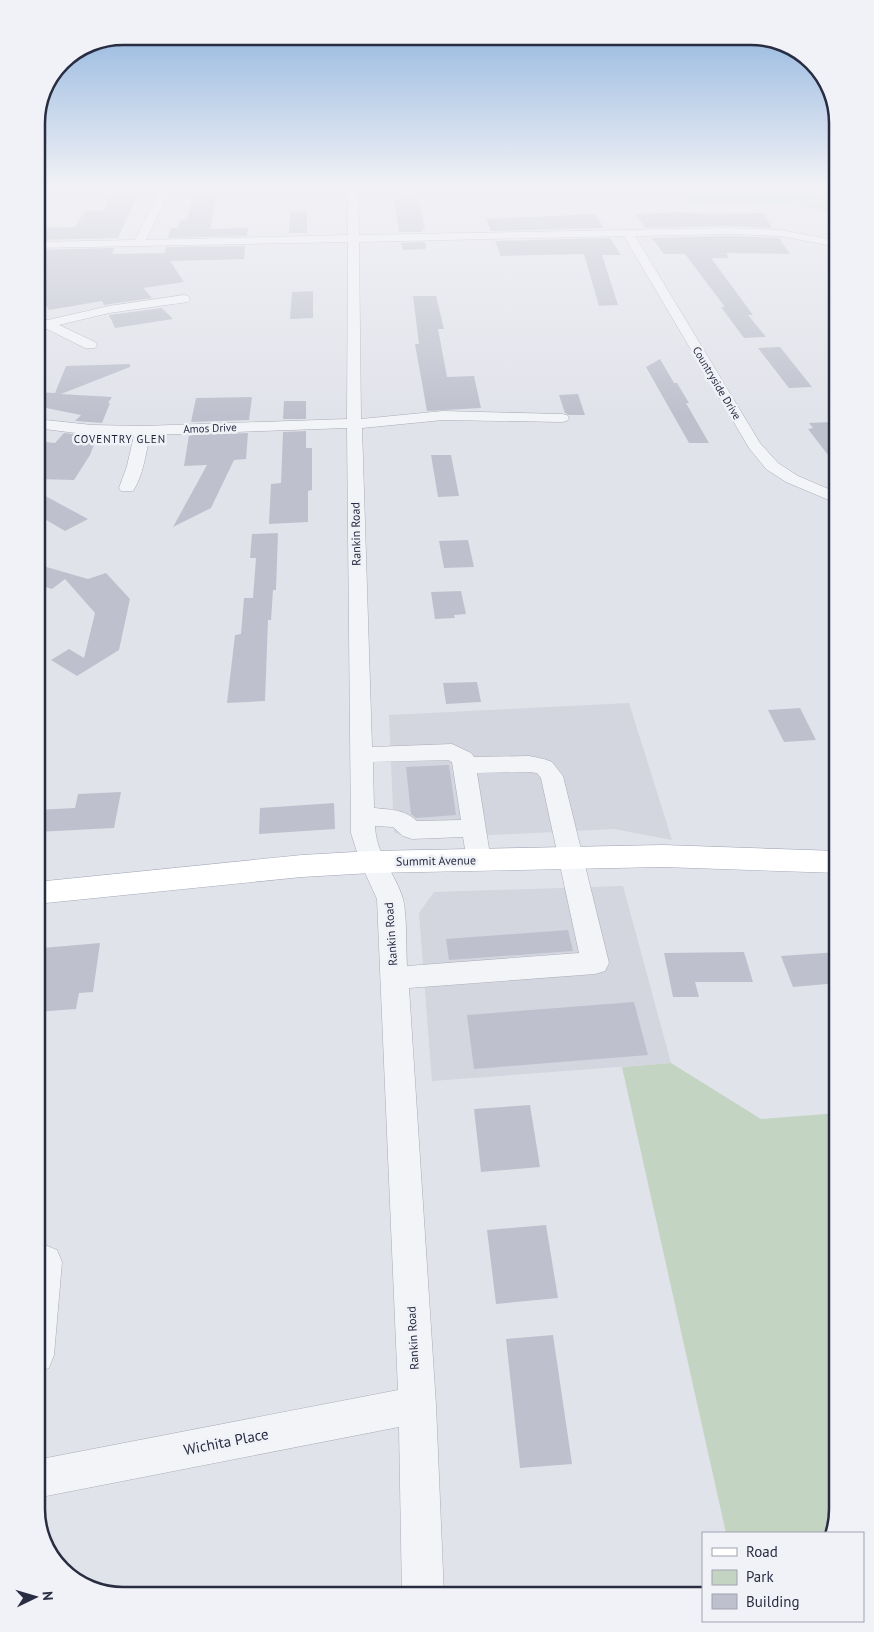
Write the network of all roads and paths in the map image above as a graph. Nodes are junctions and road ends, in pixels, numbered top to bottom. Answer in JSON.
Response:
{"nodes":[{"id":1,"x":353,"y":262,"type":"edge"},
{"id":2,"x":645,"y":262,"type":"edge"},
{"id":3,"x":184,"y":299,"type":"dead end"},
{"id":4,"x":45,"y":323,"type":"edge"},
{"id":5,"x":45,"y":326,"type":"edge"},
{"id":6,"x":90,"y":345,"type":"dead end"},
{"id":7,"x":562,"y":418,"type":"dead end"},
{"id":8,"x":45,"y":424,"type":"edge"},
{"id":9,"x":354,"y":424,"type":"junction"},
{"id":10,"x":143,"y":430,"type":"junction"},
{"id":11,"x":127,"y":488,"type":"dead end"},
{"id":12,"x":829,"y":495,"type":"edge"},
{"id":13,"x":362,"y":755,"type":"junction"},
{"id":14,"x":464,"y":765,"type":"junction"},
{"id":15,"x":363,"y":816,"type":"junction"},
{"id":16,"x":474,"y":828,"type":"junction"},
{"id":17,"x":570,"y":858,"type":"junction"},
{"id":18,"x":479,"y":861,"type":"junction"},
{"id":19,"x":372,"y":862,"type":"junction"},
{"id":20,"x":829,"y":862,"type":"edge"},
{"id":21,"x":45,"y":892,"type":"edge"},
{"id":22,"x":394,"y":978,"type":"junction"},
{"id":23,"x":417,"y":1405,"type":"junction"},
{"id":24,"x":45,"y":1477,"type":"edge"},
{"id":25,"x":423,"y":1587,"type":"edge"}],
"edges":[{"from":1,"to":9,"type":"street","name":"Rankin Road"},
{"from":2,"to":12,"type":"street","name":"Countryside Drive"},
{"from":3,"to":4,"type":"street"},
{"from":5,"to":6,"type":"street"},
{"from":7,"to":9,"type":"street","name":"Amos Drive"},
{"from":8,"to":10,"type":"street","name":"Amos Drive"},
{"from":9,"to":10,"type":"street","name":"Amos Drive"},
{"from":9,"to":13,"type":"street","name":"Rankin Road"},
{"from":10,"to":11,"type":"street"},
{"from":13,"to":14,"type":"street"},
{"from":13,"to":15,"type":"street","name":"Rankin Road"},
{"from":14,"to":16,"type":"street"},
{"from":14,"to":17,"type":"street"},
{"from":15,"to":16,"type":"street"},
{"from":15,"to":19,"type":"street","name":"Rankin Road"},
{"from":16,"to":18,"type":"street"},
{"from":17,"to":18,"type":"main road","name":"Summit Avenue"},
{"from":17,"to":20,"type":"main road","name":"Summit Avenue"},
{"from":17,"to":22,"type":"street"},
{"from":18,"to":19,"type":"main road","name":"Summit Avenue"},
{"from":19,"to":21,"type":"main road","name":"Summit Avenue"},
{"from":19,"to":22,"type":"street","name":"Rankin Road"},
{"from":22,"to":23,"type":"street","name":"Rankin Road"},
{"from":23,"to":24,"type":"street","name":"Wichita Place"},
{"from":23,"to":25,"type":"street","name":"Rankin Road"}]}
